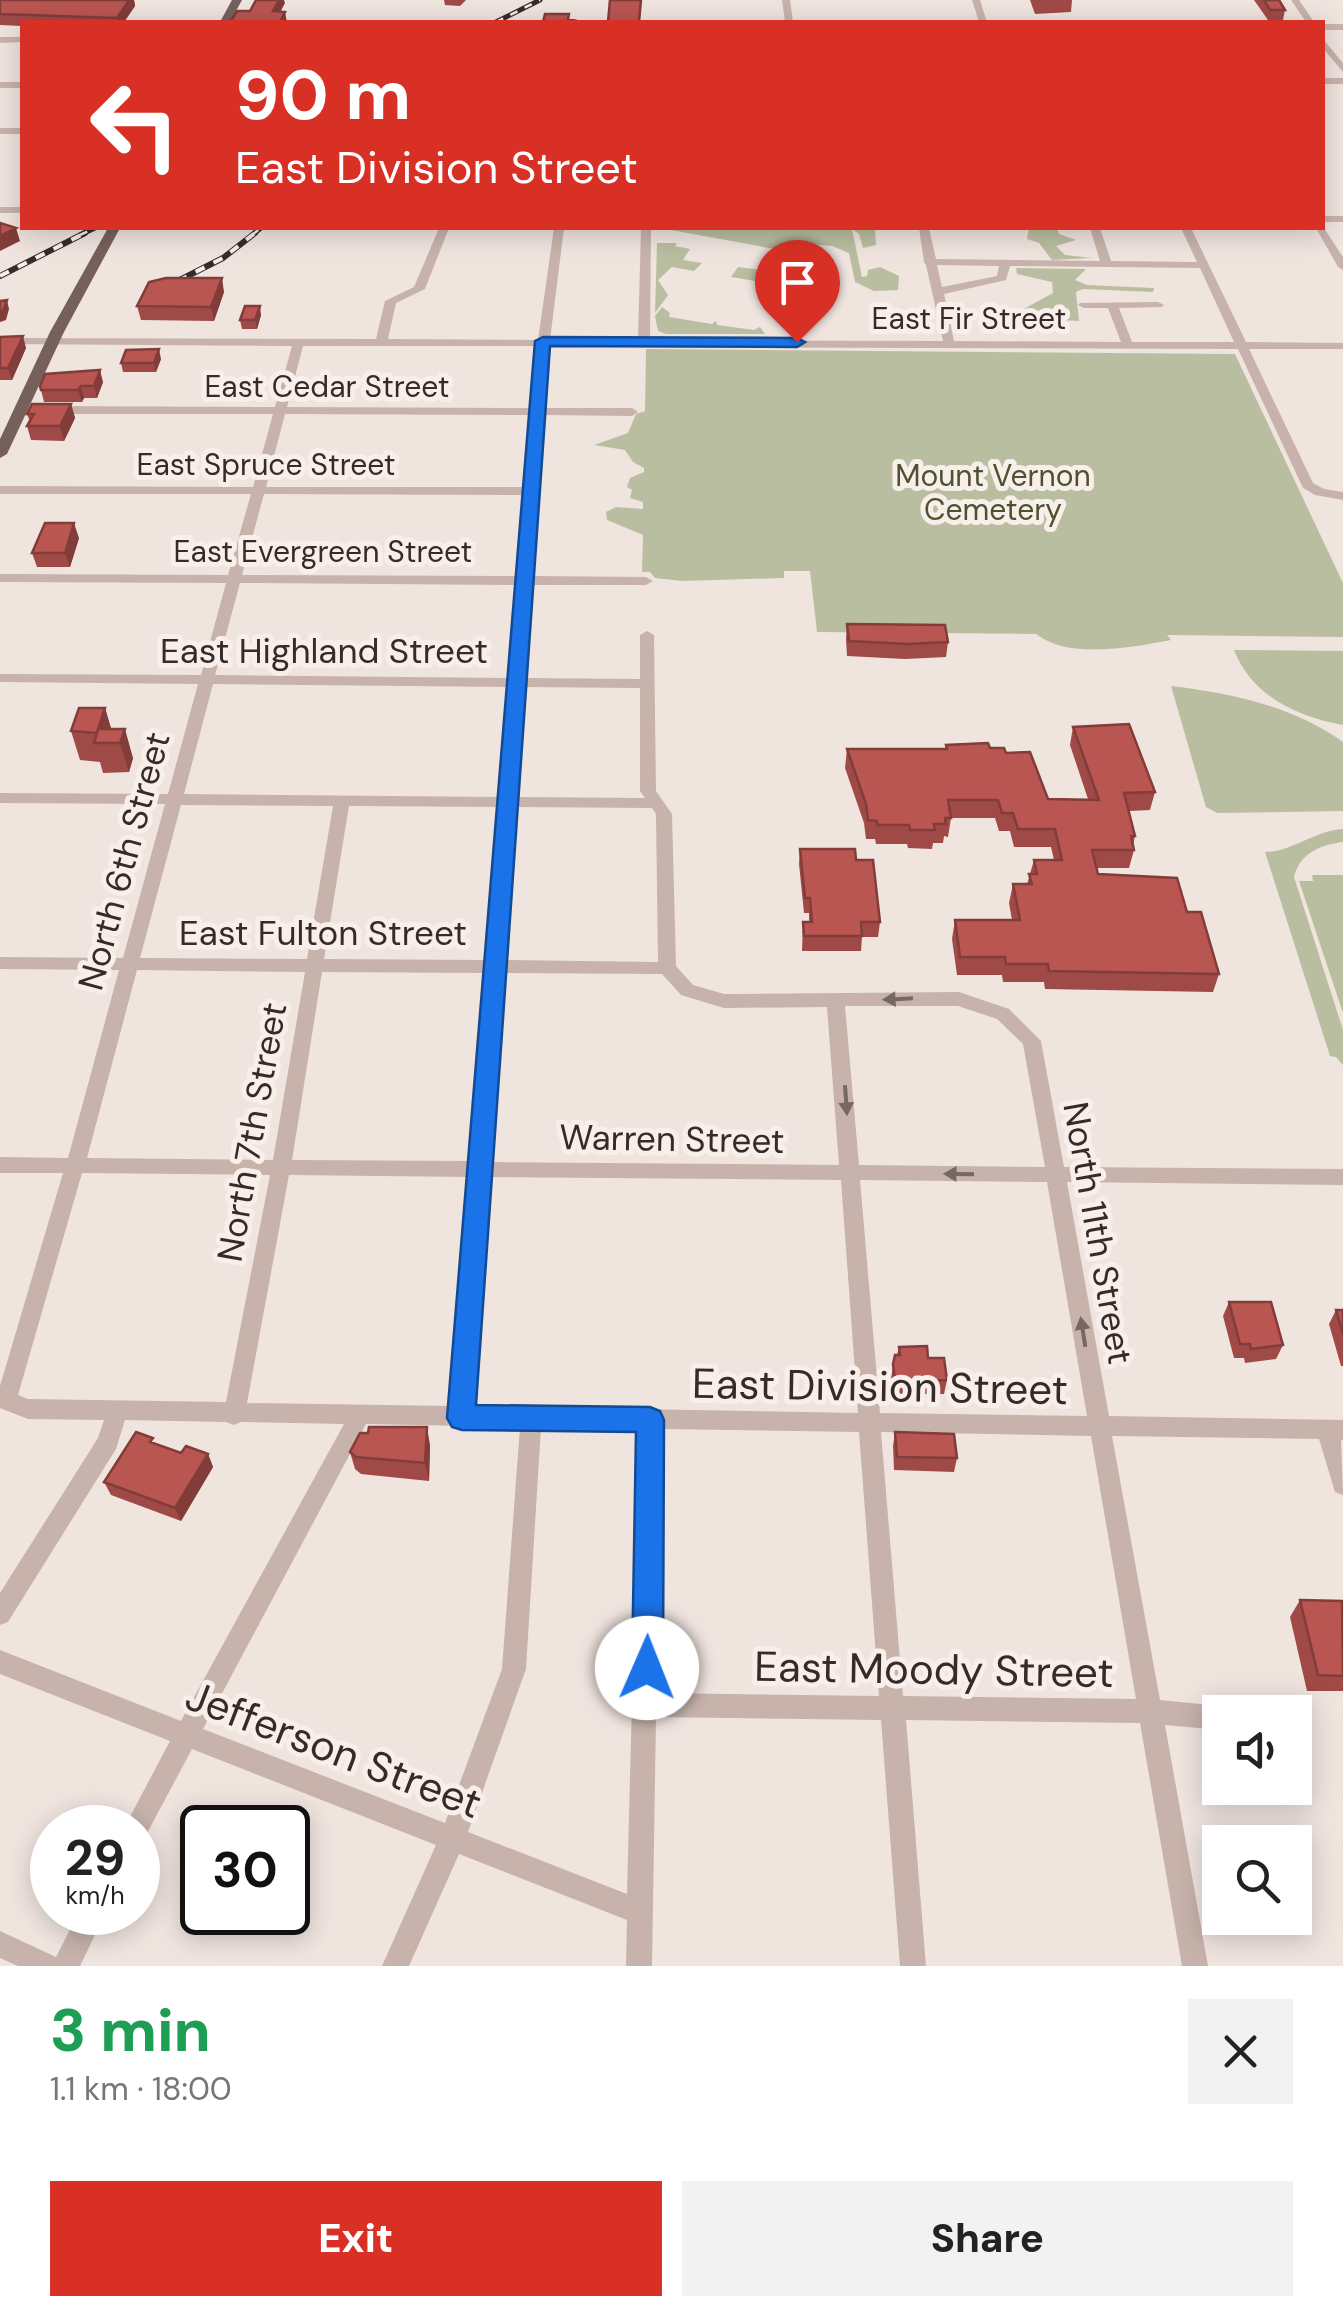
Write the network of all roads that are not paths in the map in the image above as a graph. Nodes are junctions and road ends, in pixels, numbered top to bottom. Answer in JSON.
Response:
{"nodes":[{"id":1,"x":1325,"y":44,"type":"edge"},
{"id":2,"x":1343,"y":69,"type":"edge"},
{"id":3,"x":113,"y":230,"type":"edge"},
{"id":4,"x":443,"y":230,"type":"edge"},
{"id":5,"x":559,"y":230,"type":"edge"},
{"id":6,"x":646,"y":230,"type":"edge"},
{"id":7,"x":924,"y":230,"type":"edge"},
{"id":8,"x":1096,"y":230,"type":"edge"},
{"id":9,"x":1187,"y":230,"type":"edge"},
{"id":10,"x":1322,"y":230,"type":"edge"},
{"id":11,"x":930,"y":262,"type":"junction"},
{"id":12,"x":1006,"y":263,"type":"junction"},
{"id":13,"x":1107,"y":264,"type":"junction"},
{"id":14,"x":1203,"y":266,"type":"junction"},
{"id":15,"x":1343,"y":267,"type":"edge"},
{"id":16,"x":936,"y":292,"type":"junction"},
{"id":17,"x":1084,"y":305,"type":"dead end"},
{"id":18,"x":1112,"y":305,"type":"junction"},
{"id":19,"x":1158,"y":305,"type":"dead end"},
{"id":20,"x":54,"y":339,"type":"junction"},
{"id":21,"x":300,"y":340,"type":"junction"},
{"id":22,"x":382,"y":340,"type":"junction"},
{"id":23,"x":0,"y":341,"type":"edge"},
{"id":24,"x":543,"y":341,"type":"junction"},
{"id":25,"x":644,"y":342,"type":"junction"},
{"id":26,"x":950,"y":344,"type":"junction"},
{"id":27,"x":1128,"y":345,"type":"junction"},
{"id":28,"x":1242,"y":346,"type":"junction"},
{"id":29,"x":1343,"y":346,"type":"edge"},
{"id":30,"x":20,"y":410,"type":"junction"},
{"id":31,"x":280,"y":412,"type":"junction"},
{"id":32,"x":538,"y":412,"type":"junction"},
{"id":33,"x":632,"y":412,"type":"dead end"},
{"id":34,"x":0,"y":454,"type":"edge"},
{"id":35,"x":259,"y":489,"type":"junction"},
{"id":36,"x":0,"y":490,"type":"edge"},
{"id":37,"x":533,"y":492,"type":"junction"},
{"id":38,"x":1343,"y":496,"type":"edge"},
{"id":39,"x":0,"y":578,"type":"edge"},
{"id":40,"x":233,"y":578,"type":"junction"},
{"id":41,"x":526,"y":580,"type":"junction"},
{"id":42,"x":646,"y":581,"type":"dead end"},
{"id":43,"x":647,"y":634,"type":"dead end"},
{"id":44,"x":0,"y":678,"type":"edge"},
{"id":45,"x":207,"y":681,"type":"junction"},
{"id":46,"x":518,"y":682,"type":"junction"},
{"id":47,"x":648,"y":684,"type":"junction"},
{"id":48,"x":0,"y":798,"type":"edge"},
{"id":49,"x":175,"y":800,"type":"junction"},
{"id":50,"x":342,"y":802,"type":"junction"},
{"id":51,"x":656,"y":802,"type":"junction"},
{"id":52,"x":510,"y":803,"type":"junction"},
{"id":53,"x":0,"y":962,"type":"edge"},
{"id":54,"x":129,"y":964,"type":"junction"},
{"id":55,"x":314,"y":965,"type":"junction"},
{"id":56,"x":498,"y":966,"type":"junction"},
{"id":57,"x":666,"y":968,"type":"junction"},
{"id":58,"x":836,"y":1004,"type":"junction"},
{"id":59,"x":0,"y":1165,"type":"edge"},
{"id":60,"x":75,"y":1166,"type":"junction"},
{"id":61,"x":281,"y":1168,"type":"junction"},
{"id":62,"x":482,"y":1170,"type":"junction"},
{"id":63,"x":852,"y":1173,"type":"junction"},
{"id":64,"x":1056,"y":1174,"type":"junction"},
{"id":65,"x":1343,"y":1177,"type":"edge"},
{"id":66,"x":3,"y":1398,"type":"edge"},
{"id":67,"x":117,"y":1411,"type":"junction"},
{"id":68,"x":234,"y":1415,"type":"junction"},
{"id":69,"x":359,"y":1417,"type":"junction"},
{"id":70,"x":462,"y":1418,"type":"junction"},
{"id":71,"x":531,"y":1418,"type":"junction"},
{"id":72,"x":650,"y":1420,"type":"junction"},
{"id":73,"x":868,"y":1422,"type":"junction"},
{"id":74,"x":1098,"y":1428,"type":"junction"},
{"id":75,"x":1335,"y":1430,"type":"edge"},
{"id":76,"x":1343,"y":1485,"type":"edge"},
{"id":77,"x":0,"y":1614,"type":"edge"},
{"id":78,"x":0,"y":1662,"type":"edge"},
{"id":79,"x":647,"y":1705,"type":"junction"},
{"id":80,"x":890,"y":1709,"type":"junction"},
{"id":81,"x":1151,"y":1711,"type":"junction"},
{"id":82,"x":1202,"y":1716,"type":"edge"},
{"id":83,"x":182,"y":1736,"type":"junction"},
{"id":84,"x":148,"y":1805,"type":"edge"},
{"id":85,"x":453,"y":1836,"type":"junction"},
{"id":86,"x":640,"y":1912,"type":"junction"},
{"id":87,"x":82,"y":1935,"type":"edge"},
{"id":88,"x":0,"y":1944,"type":"edge"},
{"id":89,"x":47,"y":1966,"type":"edge"},
{"id":90,"x":66,"y":1966,"type":"edge"},
{"id":91,"x":395,"y":1966,"type":"edge"},
{"id":92,"x":639,"y":1966,"type":"edge"},
{"id":93,"x":912,"y":1966,"type":"edge"},
{"id":94,"x":1195,"y":1966,"type":"edge"}],
"edges":[{"from":1,"to":2,"type":"street"},
{"from":3,"to":20,"type":"main road"},
{"from":4,"to":22,"type":"street"},
{"from":5,"to":24,"type":"street"},
{"from":6,"to":25,"type":"street"},
{"from":7,"to":11,"type":"street"},
{"from":8,"to":13,"type":"street"},
{"from":9,"to":14,"type":"street"},
{"from":10,"to":15,"type":"street"},
{"from":11,"to":12,"type":"street"},
{"from":11,"to":16,"type":"street"},
{"from":12,"to":13,"type":"street"},
{"from":12,"to":16,"type":"street"},
{"from":13,"to":14,"type":"street"},
{"from":14,"to":28,"type":"street"},
{"from":16,"to":26,"type":"street"},
{"from":17,"to":18,"type":"street"},
{"from":18,"to":19,"type":"street"},
{"from":18,"to":27,"type":"street"},
{"from":20,"to":21,"type":"street","name":"East Fir Street"},
{"from":20,"to":23,"type":"street","name":"East Fir Street"},
{"from":20,"to":30,"type":"main road"},
{"from":21,"to":22,"type":"street","name":"East Fir Street"},
{"from":21,"to":31,"type":"street","name":"North 6th Street"},
{"from":22,"to":24,"type":"street","name":"East Fir Street"},
{"from":24,"to":25,"type":"street","name":"East Fir Street"},
{"from":24,"to":32,"type":"street"},
{"from":25,"to":26,"type":"street","name":"East Fir Street"},
{"from":26,"to":27,"type":"street","name":"East Fir Street"},
{"from":27,"to":28,"type":"street","name":"East Fir Street"},
{"from":28,"to":29,"type":"street","name":"East Fir Street"},
{"from":28,"to":38,"type":"street"},
{"from":30,"to":31,"type":"street","name":"East Cedar Street"},
{"from":30,"to":34,"type":"main road"},
{"from":31,"to":32,"type":"street","name":"East Cedar Street"},
{"from":31,"to":35,"type":"street","name":"North 6th Street"},
{"from":32,"to":33,"type":"street","name":"East Cedar Street"},
{"from":32,"to":37,"type":"street"},
{"from":35,"to":36,"type":"street","name":"East Spruce Street"},
{"from":35,"to":37,"type":"street","name":"East Spruce Street"},
{"from":35,"to":40,"type":"street","name":"North 6th Street"},
{"from":37,"to":41,"type":"street"},
{"from":39,"to":40,"type":"street","name":"East Evergreen Street"},
{"from":40,"to":41,"type":"street","name":"East Evergreen Street"},
{"from":40,"to":45,"type":"street","name":"North 6th Street"},
{"from":41,"to":42,"type":"street","name":"East Evergreen Street"},
{"from":41,"to":46,"type":"street"},
{"from":43,"to":47,"type":"street"},
{"from":44,"to":45,"type":"street","name":"East Highland Street"},
{"from":45,"to":46,"type":"street","name":"East Highland Street"},
{"from":45,"to":49,"type":"street","name":"North 6th Street"},
{"from":46,"to":47,"type":"street","name":"East Highland Street"},
{"from":46,"to":52,"type":"street"},
{"from":47,"to":51,"type":"street"},
{"from":48,"to":49,"type":"street"},
{"from":49,"to":50,"type":"street"},
{"from":49,"to":54,"type":"street","name":"North 6th Street"},
{"from":50,"to":52,"type":"street"},
{"from":50,"to":55,"type":"street","name":"North 7th Street"},
{"from":51,"to":52,"type":"street"},
{"from":51,"to":57,"type":"street"},
{"from":52,"to":56,"type":"street"},
{"from":53,"to":54,"type":"street","name":"East Fulton Street"},
{"from":54,"to":55,"type":"street","name":"East Fulton Street"},
{"from":54,"to":60,"type":"street","name":"North 6th Street"},
{"from":55,"to":56,"type":"street","name":"East Fulton Street"},
{"from":55,"to":61,"type":"street","name":"North 7th Street"},
{"from":56,"to":57,"type":"street","name":"East Fulton Street"},
{"from":56,"to":62,"type":"street"},
{"from":57,"to":58,"type":"street"},
{"from":58,"to":63,"type":"street","one_way":true},
{"from":64,"to":58,"type":"street","name":"North 11th Street","one_way":true},
{"from":59,"to":60,"type":"street","name":"Warren Street"},
{"from":60,"to":61,"type":"street","name":"Warren Street"},
{"from":60,"to":66,"type":"street","name":"North 6th Street"},
{"from":61,"to":62,"type":"street","name":"Warren Street"},
{"from":61,"to":68,"type":"street","name":"North 7th Street"},
{"from":62,"to":63,"type":"street","name":"Warren Street"},
{"from":62,"to":70,"type":"street"},
{"from":64,"to":63,"type":"street","name":"Warren Street","one_way":true},
{"from":63,"to":73,"type":"street"},
{"from":64,"to":65,"type":"street","name":"Warren Street"},
{"from":74,"to":64,"type":"street","name":"North 11th Street","one_way":true},
{"from":66,"to":67,"type":"street","name":"East Division Street"},
{"from":67,"to":68,"type":"street","name":"East Division Street"},
{"from":67,"to":77,"type":"street"},
{"from":68,"to":69,"type":"street","name":"East Division Street"},
{"from":69,"to":70,"type":"street","name":"East Division Street"},
{"from":69,"to":83,"type":"street"},
{"from":70,"to":71,"type":"street","name":"East Division Street"},
{"from":71,"to":72,"type":"street","name":"East Division Street"},
{"from":71,"to":85,"type":"street"},
{"from":72,"to":73,"type":"street","name":"East Division Street"},
{"from":72,"to":79,"type":"street"},
{"from":73,"to":74,"type":"street","name":"East Division Street"},
{"from":73,"to":80,"type":"street"},
{"from":74,"to":75,"type":"street","name":"East Division Street"},
{"from":74,"to":81,"type":"street","name":"North 11th Street"},
{"from":75,"to":76,"type":"street"},
{"from":78,"to":83,"type":"street","name":"Jefferson Street"},
{"from":79,"to":80,"type":"street","name":"East Moody Street"},
{"from":79,"to":86,"type":"street"},
{"from":80,"to":81,"type":"street","name":"East Moody Street"},
{"from":80,"to":93,"type":"street"},
{"from":81,"to":82,"type":"street","name":"East Moody Street"},
{"from":81,"to":94,"type":"street","name":"North 11th Street"},
{"from":83,"to":84,"type":"street"},
{"from":83,"to":85,"type":"street","name":"Jefferson Street"},
{"from":85,"to":86,"type":"street","name":"Jefferson Street"},
{"from":85,"to":91,"type":"street"},
{"from":86,"to":92,"type":"street"},
{"from":87,"to":90,"type":"street"},
{"from":88,"to":89,"type":"street"}]}
